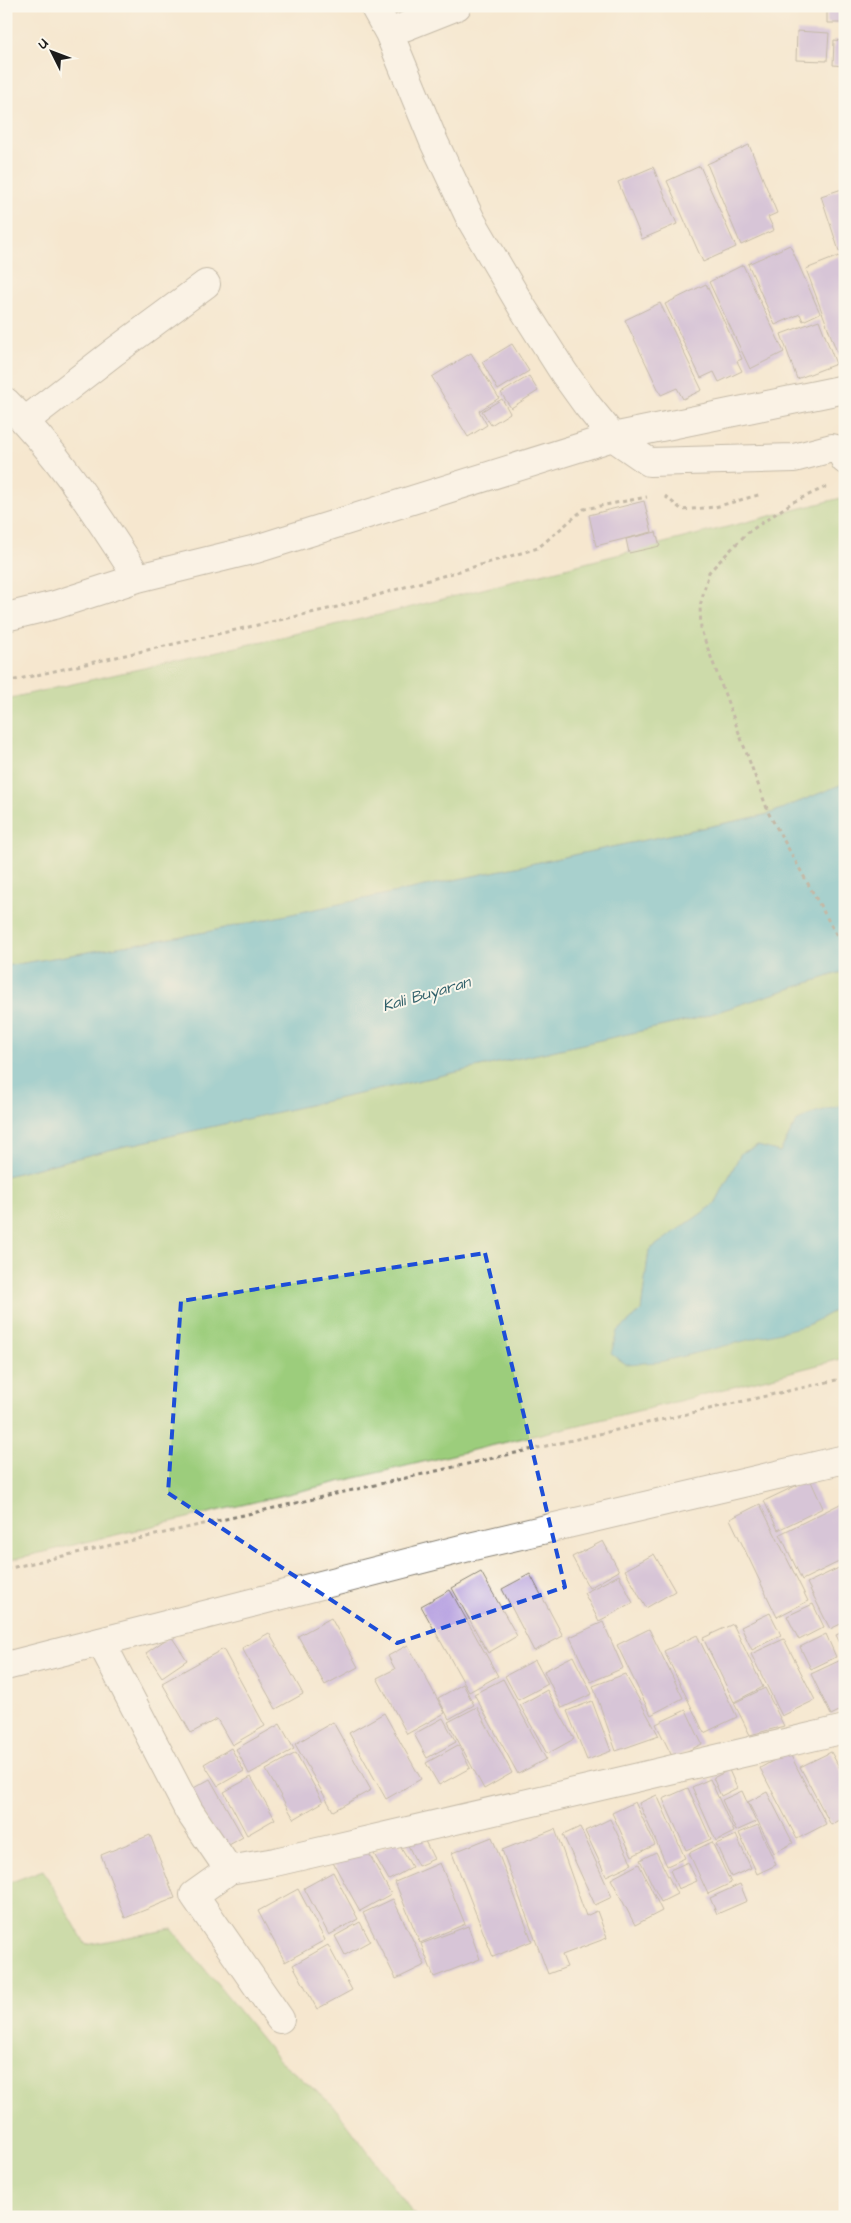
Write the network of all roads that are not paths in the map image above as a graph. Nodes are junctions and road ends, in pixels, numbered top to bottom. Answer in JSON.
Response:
{"nodes":[{"id":1,"x":374,"y":6,"type":"edge"},
{"id":2,"x":457,"y":6,"type":"edge"},
{"id":3,"x":389,"y":33,"type":"junction"},
{"id":4,"x":206,"y":284,"type":"dead end"},
{"id":5,"x":845,"y":389,"type":"edge"},
{"id":6,"x":16,"y":412,"type":"edge"},
{"id":7,"x":613,"y":437,"type":"junction"},
{"id":8,"x":845,"y":460,"type":"edge"},
{"id":9,"x":138,"y":578,"type":"junction"},
{"id":10,"x":6,"y":617,"type":"edge"},
{"id":11,"x":845,"y":1459,"type":"edge"},
{"id":12,"x":101,"y":1642,"type":"junction"},
{"id":13,"x":6,"y":1666,"type":"edge"},
{"id":14,"x":845,"y":1729,"type":"edge"},
{"id":15,"x":229,"y":1870,"type":"junction"},
{"id":16,"x":280,"y":2019,"type":"dead end"}],
"edges":[{"from":1,"to":3,"type":"street"},
{"from":2,"to":3,"type":"street"},
{"from":3,"to":7,"type":"street"},
{"from":4,"to":6,"type":"street"},
{"from":5,"to":7,"type":"street"},
{"from":6,"to":9,"type":"street"},
{"from":7,"to":8,"type":"street"},
{"from":7,"to":9,"type":"street"},
{"from":9,"to":10,"type":"street"},
{"from":11,"to":12,"type":"street"},
{"from":12,"to":13,"type":"street"},
{"from":12,"to":15,"type":"street"},
{"from":14,"to":15,"type":"street"},
{"from":15,"to":16,"type":"street"}]}
